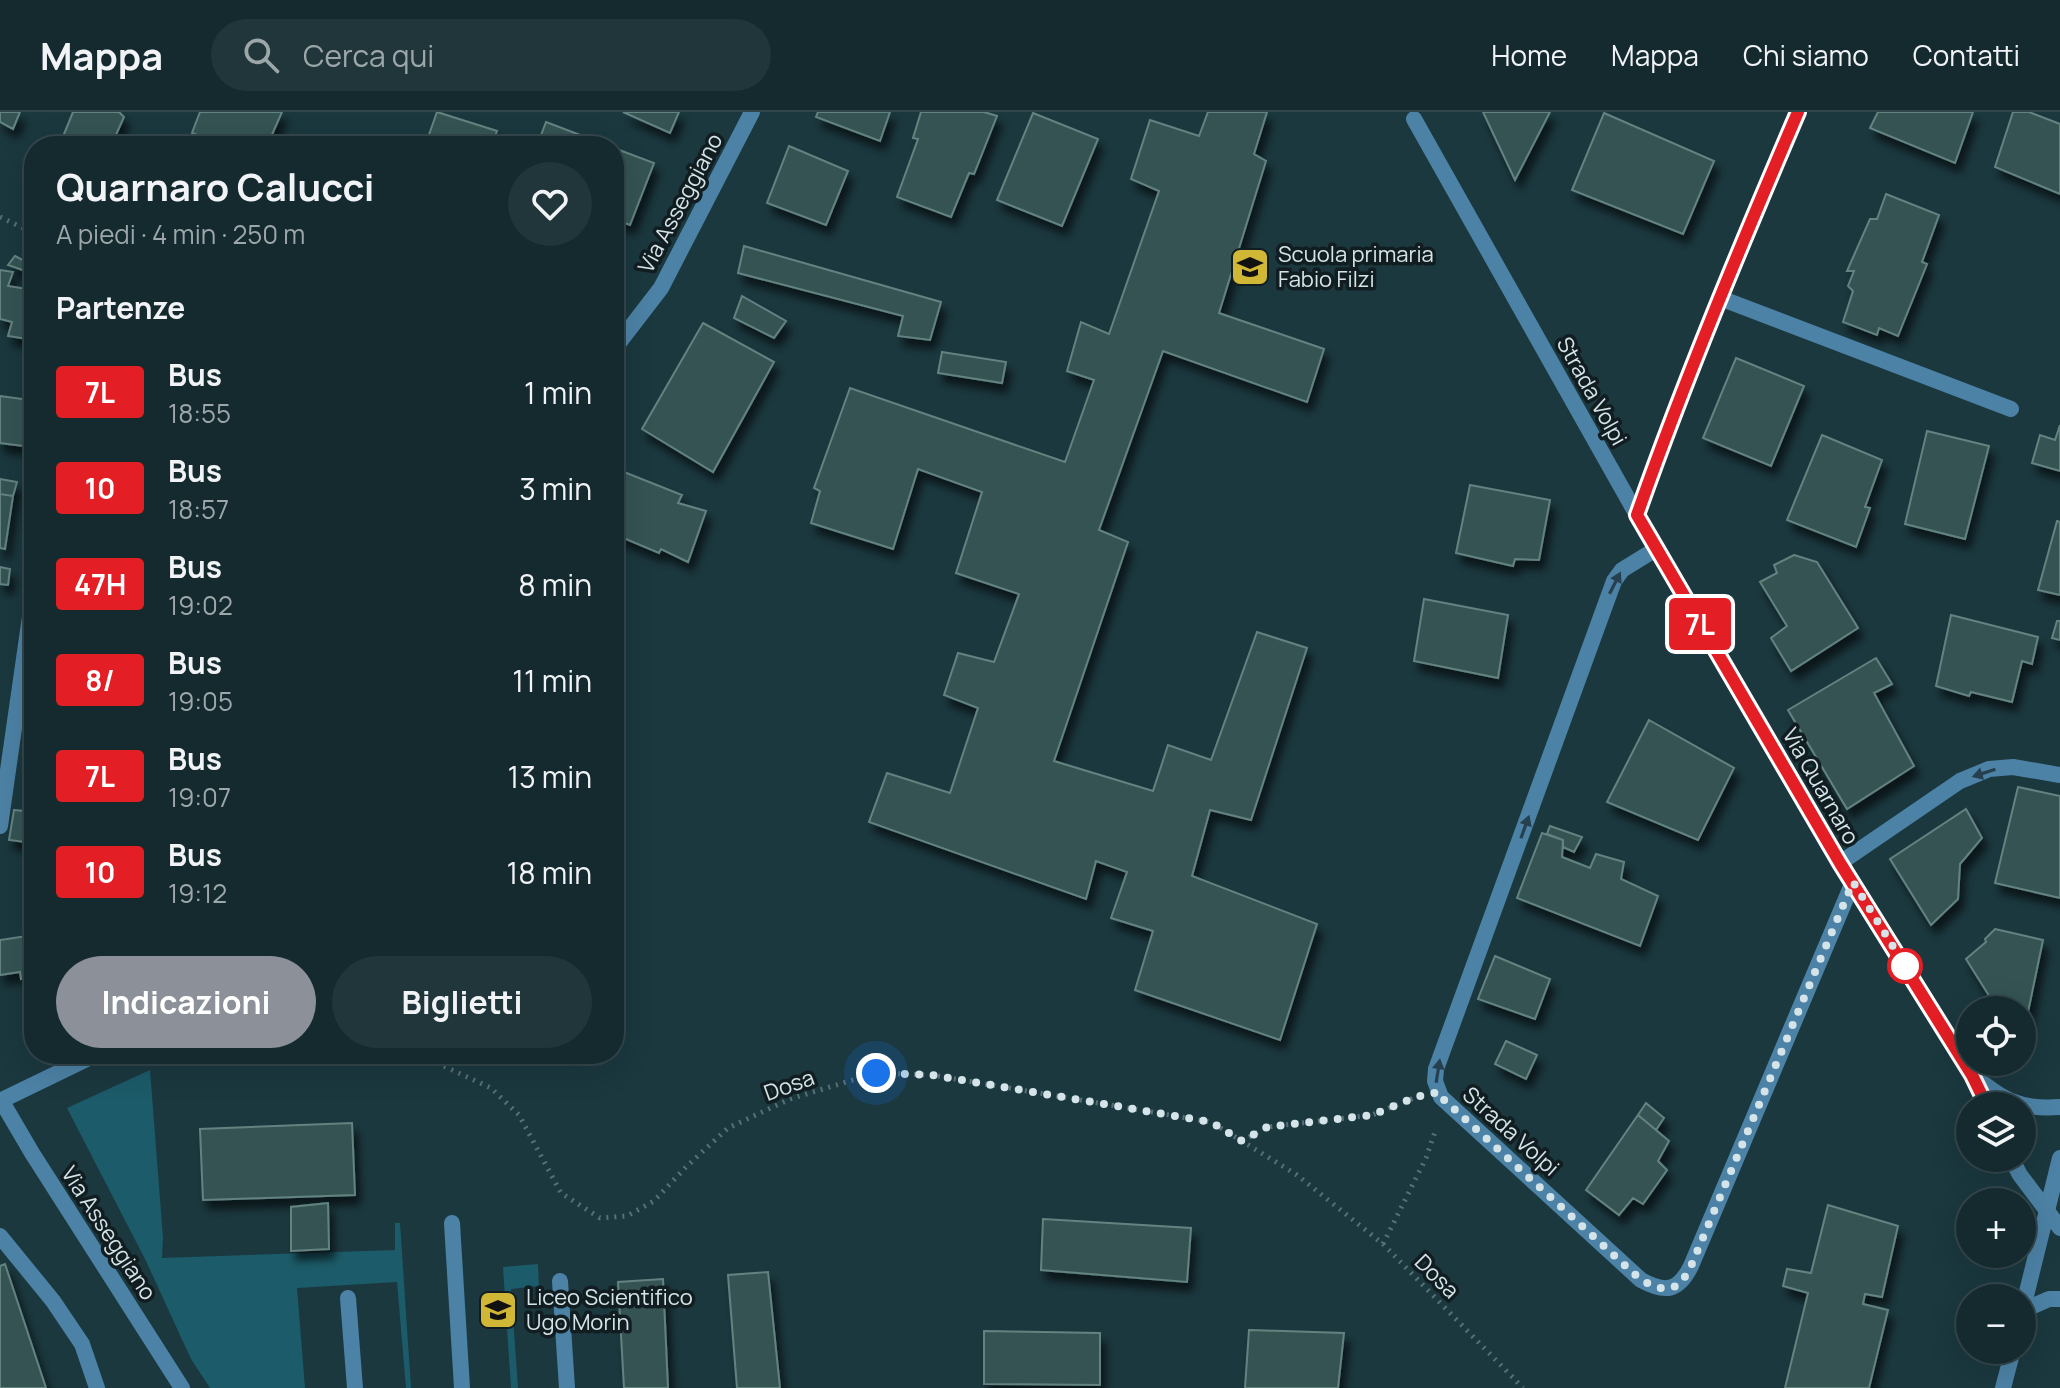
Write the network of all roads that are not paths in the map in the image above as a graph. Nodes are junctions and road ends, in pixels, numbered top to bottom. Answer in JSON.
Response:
{"nodes":[{"id":1,"x":752,"y":112,"type":"edge"},
{"id":2,"x":1798,"y":112,"type":"edge"},
{"id":3,"x":1414,"y":119,"type":"dead end"},
{"id":4,"x":1720,"y":298,"type":"junction"},
{"id":5,"x":624,"y":336,"type":"edge"},
{"id":6,"x":2011,"y":409,"type":"dead end"},
{"id":7,"x":1637,"y":515,"type":"junction"},
{"id":8,"x":1656,"y":549,"type":"junction"},
{"id":9,"x":24,"y":659,"type":"edge"},
{"id":10,"x":2060,"y":775,"type":"edge"},
{"id":11,"x":0,"y":826,"type":"edge"},
{"id":12,"x":1840,"y":863,"type":"junction"},
{"id":13,"x":1853,"y":882,"type":"junction"},
{"id":14,"x":1956,"y":1049,"type":"edge"},
{"id":15,"x":76,"y":1064,"type":"edge"},
{"id":16,"x":1973,"y":1076,"type":"edge"},
{"id":17,"x":1,"y":1100,"type":"edge"},
{"id":18,"x":2060,"y":1107,"type":"edge"},
{"id":19,"x":2060,"y":1158,"type":"edge"},
{"id":20,"x":2018,"y":1172,"type":"edge"},
{"id":21,"x":2048,"y":1213,"type":"junction"},
{"id":22,"x":452,"y":1223,"type":"dead end"},
{"id":23,"x":2060,"y":1228,"type":"edge"},
{"id":24,"x":0,"y":1236,"type":"edge"},
{"id":25,"x":560,"y":1281,"type":"dead end"},
{"id":26,"x":2029,"y":1284,"type":"edge"},
{"id":27,"x":348,"y":1298,"type":"dead end"},
{"id":28,"x":2060,"y":1299,"type":"edge"},
{"id":29,"x":2036,"y":1305,"type":"edge"},
{"id":30,"x":2009,"y":1364,"type":"edge"},
{"id":31,"x":97,"y":1388,"type":"edge"},
{"id":32,"x":182,"y":1388,"type":"edge"},
{"id":33,"x":355,"y":1388,"type":"edge"},
{"id":34,"x":462,"y":1388,"type":"edge"},
{"id":35,"x":567,"y":1388,"type":"edge"},
{"id":36,"x":2003,"y":1388,"type":"edge"}],
"edges":[{"from":1,"to":5,"type":"street","name":"Via Asseggiano"},
{"from":2,"to":4,"type":"street","name":"Strada Volpi"},
{"from":3,"to":7,"type":"street","name":"Strada Volpi"},
{"from":4,"to":6,"type":"street"},
{"from":4,"to":7,"type":"street","name":"Strada Volpi"},
{"from":7,"to":8,"type":"street","name":"Via Quarnaro"},
{"from":8,"to":12,"type":"street","name":"Via Quarnaro"},
{"from":13,"to":8,"type":"street","name":"Strada Volpi","one_way":true},
{"from":9,"to":11,"type":"street"},
{"from":10,"to":12,"type":"street","one_way":true},
{"from":12,"to":13,"type":"street","name":"Via Quarnaro"},
{"from":13,"to":14,"type":"street","name":"Via Quarnaro"},
{"from":15,"to":17,"type":"street","name":"Via Asseggiano"},
{"from":16,"to":18,"type":"street","name":"Via Quarnaro"},
{"from":17,"to":32,"type":"street","name":"Via Asseggiano"},
{"from":19,"to":21,"type":"street"},
{"from":20,"to":21,"type":"street"},
{"from":21,"to":23,"type":"street"},
{"from":21,"to":26,"type":"street"},
{"from":22,"to":34,"type":"street"},
{"from":24,"to":31,"type":"street"},
{"from":25,"to":35,"type":"street"},
{"from":27,"to":33,"type":"street"},
{"from":28,"to":29,"type":"street"},
{"from":30,"to":36,"type":"street"}]}
